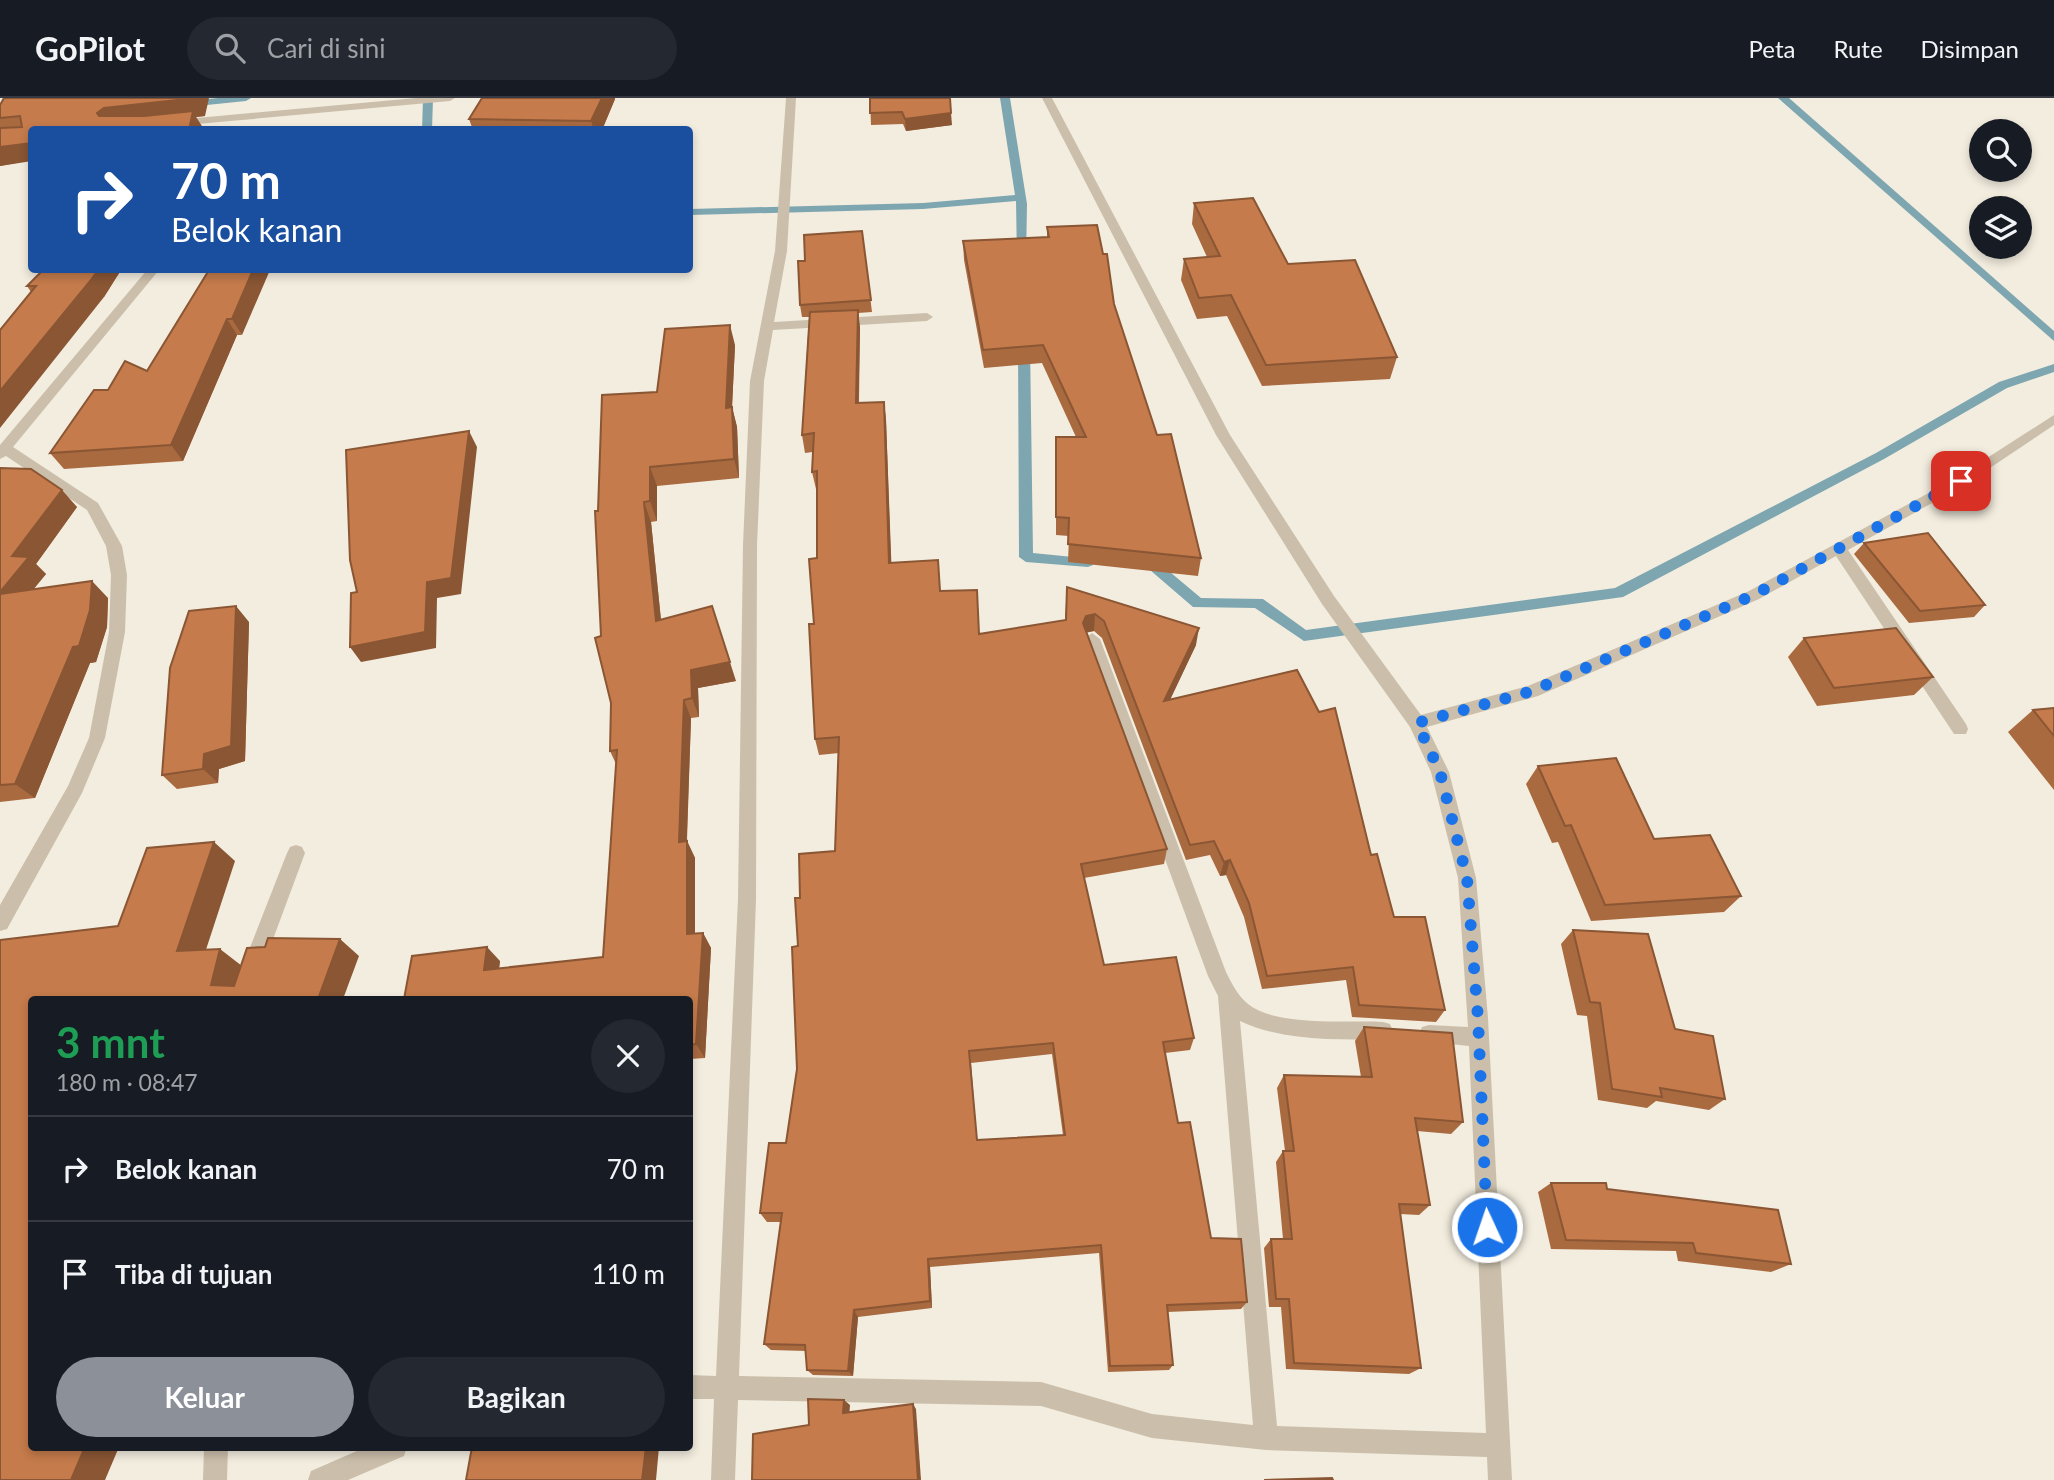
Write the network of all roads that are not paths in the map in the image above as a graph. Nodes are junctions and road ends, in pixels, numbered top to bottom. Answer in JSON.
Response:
{"nodes":[{"id":1,"x":450,"y":98,"type":"edge"},
{"id":2,"x":791,"y":98,"type":"edge"},
{"id":3,"x":1046,"y":98,"type":"edge"},
{"id":4,"x":245,"y":116,"type":"junction"},
{"id":5,"x":164,"y":124,"type":"edge"},
{"id":6,"x":242,"y":126,"type":"edge"},
{"id":7,"x":150,"y":273,"type":"edge"},
{"id":8,"x":927,"y":317,"type":"dead end"},
{"id":9,"x":768,"y":326,"type":"junction"},
{"id":10,"x":2054,"y":419,"type":"edge"},
{"id":11,"x":2,"y":451,"type":"edge"},
{"id":12,"x":1840,"y":550,"type":"junction"},
{"id":13,"x":1093,"y":639,"type":"dead end"},
{"id":14,"x":1417,"y":723,"type":"junction"},
{"id":15,"x":1960,"y":729,"type":"dead end"},
{"id":16,"x":296,"y":853,"type":"dead end"},
{"id":17,"x":0,"y":923,"type":"edge"},
{"id":18,"x":1228,"y":995,"type":"junction"},
{"id":19,"x":247,"y":996,"type":"edge"},
{"id":20,"x":1478,"y":1037,"type":"junction"},
{"id":21,"x":730,"y":1385,"type":"junction"},
{"id":22,"x":693,"y":1387,"type":"edge"},
{"id":23,"x":1266,"y":1438,"type":"junction"},
{"id":24,"x":1498,"y":1445,"type":"junction"},
{"id":25,"x":216,"y":1451,"type":"edge"},
{"id":26,"x":386,"y":1451,"type":"edge"},
{"id":27,"x":215,"y":1480,"type":"edge"},
{"id":28,"x":320,"y":1480,"type":"edge"},
{"id":29,"x":723,"y":1480,"type":"edge"},
{"id":30,"x":1500,"y":1480,"type":"edge"}],
"edges":[{"from":1,"to":4,"type":"street"},
{"from":2,"to":9,"type":"street"},
{"from":3,"to":14,"type":"street"},
{"from":4,"to":5,"type":"street"},
{"from":4,"to":6,"type":"street"},
{"from":7,"to":11,"type":"street"},
{"from":8,"to":9,"type":"street"},
{"from":9,"to":21,"type":"street"},
{"from":10,"to":12,"type":"street"},
{"from":11,"to":17,"type":"street"},
{"from":12,"to":14,"type":"street"},
{"from":12,"to":15,"type":"street"},
{"from":13,"to":18,"type":"street"},
{"from":14,"to":20,"type":"street"},
{"from":16,"to":19,"type":"street"},
{"from":18,"to":20,"type":"street"},
{"from":18,"to":23,"type":"street"},
{"from":20,"to":24,"type":"street"},
{"from":21,"to":22,"type":"street"},
{"from":21,"to":23,"type":"street"},
{"from":21,"to":29,"type":"street"},
{"from":23,"to":24,"type":"street"},
{"from":24,"to":30,"type":"street"},
{"from":25,"to":27,"type":"street"},
{"from":26,"to":28,"type":"street"}]}
